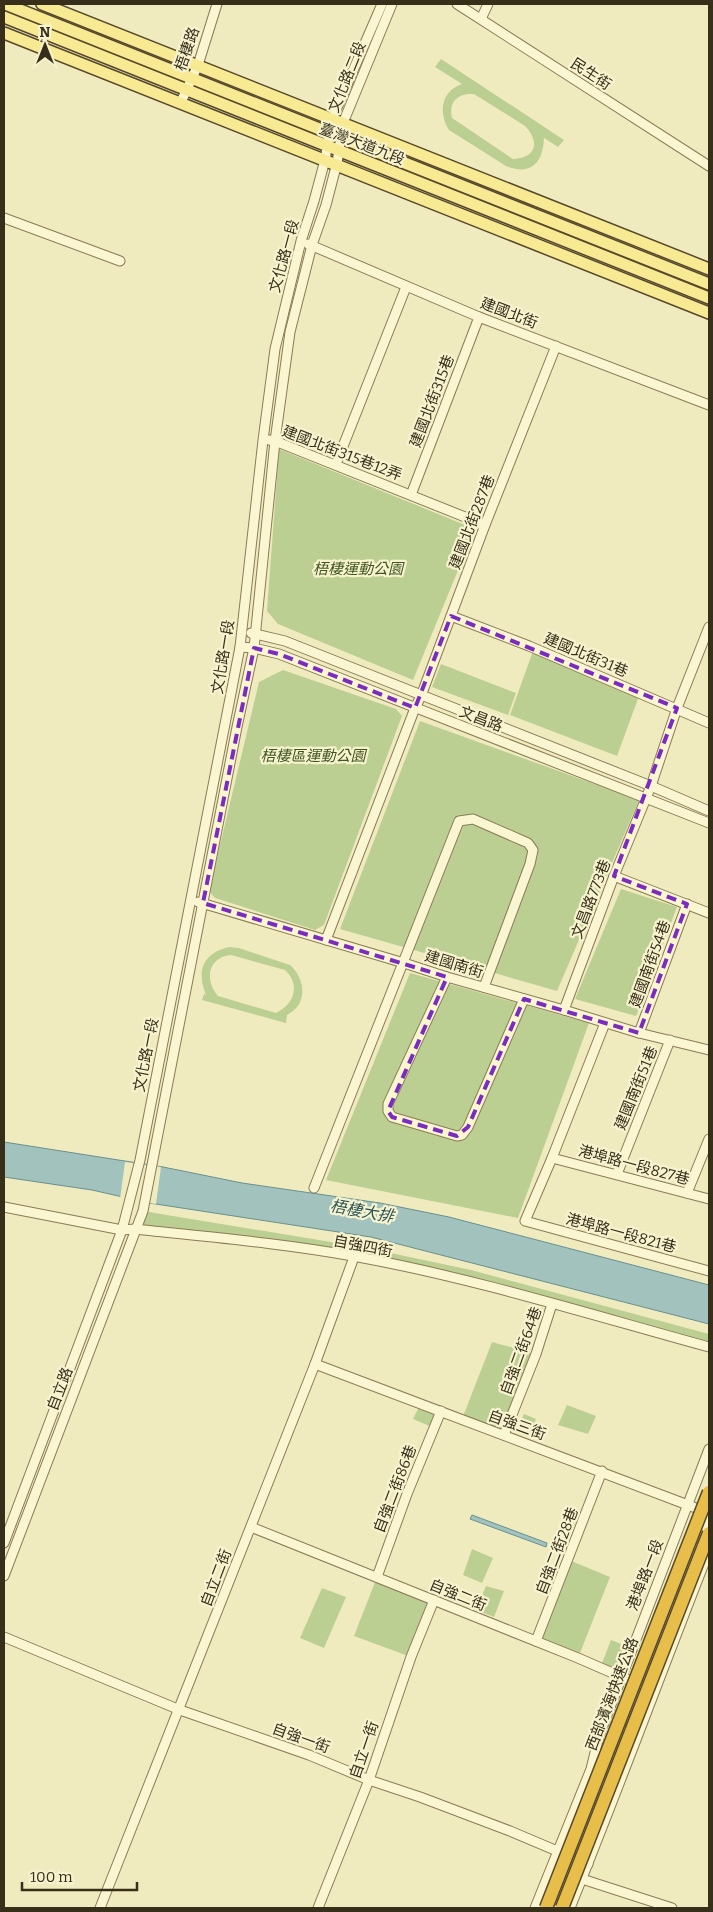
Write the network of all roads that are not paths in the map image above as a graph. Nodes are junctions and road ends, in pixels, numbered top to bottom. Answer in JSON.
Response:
{"nodes":[{"id":1,"x":5,"y":4,"type":"edge"},
{"id":2,"x":42,"y":4,"type":"edge"},
{"id":3,"x":217,"y":4,"type":"edge"},
{"id":4,"x":382,"y":4,"type":"edge"},
{"id":5,"x":392,"y":4,"type":"edge"},
{"id":6,"x":457,"y":4,"type":"edge"},
{"id":7,"x":488,"y":4,"type":"edge"},
{"id":8,"x":4,"y":17,"type":"edge"},
{"id":9,"x":481,"y":19,"type":"junction"},
{"id":10,"x":4,"y":33,"type":"edge"},
{"id":11,"x":198,"y":65,"type":"junction"},
{"id":12,"x":192,"y":78,"type":"junction"},
{"id":13,"x":186,"y":90,"type":"junction"},
{"id":14,"x":181,"y":102,"type":"junction"},
{"id":15,"x":338,"y":121,"type":"junction"},
{"id":16,"x":335,"y":134,"type":"junction"},
{"id":17,"x":332,"y":148,"type":"junction"},
{"id":18,"x":325,"y":160,"type":"junction"},
{"id":19,"x":336,"y":163,"type":"junction"},
{"id":20,"x":709,"y":166,"type":"edge"},
{"id":21,"x":4,"y":218,"type":"edge"},
{"id":22,"x":301,"y":241,"type":"junction"},
{"id":23,"x":312,"y":245,"type":"junction"},
{"id":24,"x":120,"y":261,"type":"dead end"},
{"id":25,"x":709,"y":269,"type":"edge"},
{"id":26,"x":709,"y":284,"type":"edge"},
{"id":27,"x":406,"y":287,"type":"junction"},
{"id":28,"x":709,"y":298,"type":"edge"},
{"id":29,"x":709,"y":313,"type":"edge"},
{"id":30,"x":479,"y":317,"type":"junction"},
{"id":31,"x":556,"y":346,"type":"junction"},
{"id":32,"x":709,"y":405,"type":"edge"},
{"id":33,"x":263,"y":440,"type":"junction"},
{"id":34,"x":275,"y":441,"type":"junction"},
{"id":35,"x":336,"y":464,"type":"junction"},
{"id":36,"x":411,"y":494,"type":"junction"},
{"id":37,"x":485,"y":526,"type":"junction"},
{"id":38,"x":451,"y":616,"type":"junction"},
{"id":39,"x":709,"y":627,"type":"edge"},
{"id":40,"x":242,"y":631,"type":"junction"},
{"id":41,"x":256,"y":633,"type":"junction"},
{"id":42,"x":240,"y":647,"type":"junction"},
{"id":43,"x":254,"y":648,"type":"junction"},
{"id":44,"x":421,"y":696,"type":"junction"},
{"id":45,"x":415,"y":708,"type":"junction"},
{"id":46,"x":677,"y":708,"type":"junction"},
{"id":47,"x":709,"y":722,"type":"edge"},
{"id":48,"x":651,"y":786,"type":"junction"},
{"id":49,"x":645,"y":798,"type":"junction"},
{"id":50,"x":709,"y":811,"type":"edge"},
{"id":51,"x":709,"y":823,"type":"edge"},
{"id":52,"x":614,"y":876,"type":"junction"},
{"id":53,"x":191,"y":900,"type":"junction"},
{"id":54,"x":204,"y":903,"type":"junction"},
{"id":55,"x":687,"y":904,"type":"junction"},
{"id":56,"x":709,"y":913,"type":"edge"},
{"id":57,"x":326,"y":940,"type":"junction"},
{"id":58,"x":404,"y":963,"type":"junction"},
{"id":59,"x":447,"y":977,"type":"junction"},
{"id":60,"x":484,"y":987,"type":"junction"},
{"id":61,"x":524,"y":999,"type":"junction"},
{"id":62,"x":564,"y":1010,"type":"junction"},
{"id":63,"x":605,"y":1023,"type":"junction"},
{"id":64,"x":639,"y":1033,"type":"junction"},
{"id":65,"x":670,"y":1040,"type":"junction"},
{"id":66,"x":709,"y":1050,"type":"edge"},
{"id":67,"x":709,"y":1139,"type":"edge"},
{"id":68,"x":552,"y":1158,"type":"junction"},
{"id":69,"x":617,"y":1174,"type":"junction"},
{"id":70,"x":314,"y":1188,"type":"dead end"},
{"id":71,"x":686,"y":1193,"type":"junction"},
{"id":72,"x":709,"y":1199,"type":"edge"},
{"id":73,"x":4,"y":1207,"type":"edge"},
{"id":74,"x":129,"y":1207,"type":"joint"},
{"id":75,"x":143,"y":1211,"type":"joint"},
{"id":76,"x":135,"y":1229,"type":"junction"},
{"id":77,"x":122,"y":1230,"type":"junction"},
{"id":78,"x":354,"y":1256,"type":"junction"},
{"id":79,"x":709,"y":1271,"type":"edge"},
{"id":80,"x":552,"y":1304,"type":"junction"},
{"id":81,"x":709,"y":1348,"type":"edge"},
{"id":82,"x":315,"y":1364,"type":"junction"},
{"id":83,"x":440,"y":1411,"type":"junction"},
{"id":84,"x":504,"y":1435,"type":"junction"},
{"id":85,"x":709,"y":1449,"type":"edge"},
{"id":86,"x":602,"y":1471,"type":"junction"},
{"id":87,"x":709,"y":1492,"type":"edge"},
{"id":88,"x":687,"y":1504,"type":"junction"},
{"id":89,"x":709,"y":1513,"type":"edge"},
{"id":90,"x":252,"y":1526,"type":"junction"},
{"id":91,"x":709,"y":1533,"type":"edge"},
{"id":92,"x":4,"y":1544,"type":"edge"},
{"id":93,"x":709,"y":1551,"type":"edge"},
{"id":94,"x":4,"y":1576,"type":"edge"},
{"id":95,"x":377,"y":1577,"type":"junction"},
{"id":96,"x":434,"y":1600,"type":"junction"},
{"id":97,"x":4,"y":1637,"type":"edge"},
{"id":98,"x":536,"y":1641,"type":"junction"},
{"id":99,"x":621,"y":1676,"type":"junction"},
{"id":100,"x":641,"y":1684,"type":"junction"},
{"id":101,"x":654,"y":1691,"type":"junction"},
{"id":102,"x":631,"y":1709,"type":"junction"},
{"id":103,"x":180,"y":1710,"type":"junction"},
{"id":104,"x":591,"y":1769,"type":"junction"},
{"id":105,"x":369,"y":1780,"type":"junction"},
{"id":106,"x":621,"y":1780,"type":"junction"},
{"id":107,"x":557,"y":1851,"type":"junction"},
{"id":108,"x":588,"y":1864,"type":"junction"},
{"id":109,"x":582,"y":1879,"type":"junction"},
{"id":110,"x":100,"y":1908,"type":"edge"},
{"id":111,"x":318,"y":1908,"type":"edge"},
{"id":112,"x":535,"y":1908,"type":"edge"},
{"id":113,"x":546,"y":1908,"type":"edge"},
{"id":114,"x":562,"y":1908,"type":"edge"},
{"id":115,"x":570,"y":1908,"type":"edge"},
{"id":116,"x":672,"y":1908,"type":"edge"}],
"edges":[{"from":1,"to":12,"type":"main road","name":"臺灣大道九段"},
{"from":2,"to":11,"type":"main road","name":"臺灣大道九段"},
{"from":3,"to":11,"type":"street","name":"梧棲路"},
{"from":4,"to":15,"type":"street","name":"文化路二段"},
{"from":5,"to":15,"type":"street","name":"文化路二段"},
{"from":6,"to":9,"type":"street","name":"民生街"},
{"from":7,"to":9,"type":"street"},
{"from":8,"to":13,"type":"main road","name":"臺灣大道九段"},
{"from":9,"to":20,"type":"street","name":"民生街"},
{"from":10,"to":14,"type":"main road","name":"臺灣大道九段"},
{"from":11,"to":12,"type":"street","name":"梧棲路"},
{"from":11,"to":15,"type":"main road","name":"臺灣大道九段"},
{"from":12,"to":13,"type":"street","name":"梧棲路"},
{"from":12,"to":16,"type":"main road","name":"臺灣大道九段"},
{"from":13,"to":14,"type":"street","name":"梧棲路"},
{"from":13,"to":17,"type":"main road","name":"臺灣大道九段"},
{"from":14,"to":18,"type":"main road","name":"臺灣大道九段"},
{"from":15,"to":16,"type":"street","name":"文化路二段"},
{"from":15,"to":25,"type":"main road","name":"臺灣大道九段"},
{"from":16,"to":17,"type":"street","name":"文化路二段"},
{"from":16,"to":26,"type":"main road","name":"臺灣大道九段"},
{"from":17,"to":18,"type":"street","name":"文化路二段"},
{"from":17,"to":19,"type":"street","name":"文化路二段"},
{"from":17,"to":28,"type":"main road","name":"臺灣大道九段"},
{"from":18,"to":19,"type":"main road","name":"臺灣大道九段"},
{"from":18,"to":22,"type":"street","name":"文化路一段"},
{"from":19,"to":23,"type":"street","name":"文化路一段"},
{"from":19,"to":29,"type":"main road","name":"臺灣大道九段"},
{"from":21,"to":24,"type":"street"},
{"from":22,"to":23,"type":"street","name":"建國北街"},
{"from":22,"to":33,"type":"street","name":"文化路一段"},
{"from":23,"to":27,"type":"street","name":"建國北街"},
{"from":23,"to":34,"type":"street","name":"文化路一段"},
{"from":27,"to":30,"type":"street","name":"建國北街"},
{"from":27,"to":35,"type":"street"},
{"from":30,"to":31,"type":"street","name":"建國北街"},
{"from":30,"to":36,"type":"street","name":"建國北街315巷"},
{"from":31,"to":32,"type":"street","name":"建國北街"},
{"from":31,"to":37,"type":"street","name":"建國北街287巷"},
{"from":33,"to":34,"type":"street","name":"建國北街315巷12弄"},
{"from":33,"to":40,"type":"street","name":"文化路一段"},
{"from":34,"to":35,"type":"street","name":"建國北街315巷12弄"},
{"from":34,"to":41,"type":"street","name":"文化路一段"},
{"from":35,"to":36,"type":"street","name":"建國北街315巷12弄"},
{"from":36,"to":37,"type":"street","name":"建國北街315巷12弄"},
{"from":37,"to":38,"type":"street","name":"建國北街287巷"},
{"from":38,"to":44,"type":"street","name":"建國北街287巷"},
{"from":38,"to":46,"type":"street","name":"建國北街31巷"},
{"from":39,"to":46,"type":"street","name":"文昌路773巷"},
{"from":40,"to":41,"type":"street","name":"文昌路"},
{"from":40,"to":42,"type":"street","name":"文化路一段"},
{"from":41,"to":43,"type":"street","name":"文化路一段"},
{"from":41,"to":44,"type":"street","name":"文昌路"},
{"from":42,"to":43,"type":"street","name":"文昌路"},
{"from":42,"to":53,"type":"street","name":"文化路一段"},
{"from":43,"to":45,"type":"street","name":"文昌路"},
{"from":43,"to":54,"type":"street","name":"文化路一段"},
{"from":44,"to":45,"type":"street","name":"建國北街287巷"},
{"from":44,"to":48,"type":"street","name":"文昌路"},
{"from":45,"to":49,"type":"street","name":"文昌路"},
{"from":45,"to":57,"type":"street","name":"建國北街287巷"},
{"from":46,"to":47,"type":"street","name":"建國北街31巷"},
{"from":46,"to":48,"type":"street","name":"文昌路773巷"},
{"from":48,"to":49,"type":"street","name":"文昌路773巷"},
{"from":48,"to":50,"type":"street","name":"文昌路"},
{"from":49,"to":51,"type":"street","name":"文昌路"},
{"from":49,"to":52,"type":"street","name":"文昌路773巷"},
{"from":52,"to":55,"type":"street"},
{"from":52,"to":62,"type":"street","name":"文昌路773巷"},
{"from":53,"to":54,"type":"street","name":"建國南街"},
{"from":53,"to":74,"type":"street","name":"文化路一段"},
{"from":54,"to":57,"type":"street","name":"建國南街"},
{"from":54,"to":75,"type":"street","name":"文化路一段"},
{"from":55,"to":56,"type":"street"},
{"from":55,"to":64,"type":"street","name":"建國南街54巷"},
{"from":57,"to":58,"type":"street","name":"建國南街"},
{"from":58,"to":59,"type":"street","name":"建國南街"},
{"from":58,"to":60,"type":"street"},
{"from":58,"to":70,"type":"street"},
{"from":59,"to":60,"type":"street","name":"建國南街"},
{"from":59,"to":61,"type":"street"},
{"from":60,"to":61,"type":"street","name":"建國南街"},
{"from":61,"to":62,"type":"street","name":"建國南街"},
{"from":62,"to":63,"type":"street","name":"建國南街"},
{"from":63,"to":64,"type":"street","name":"建國南街"},
{"from":63,"to":68,"type":"street"},
{"from":64,"to":65,"type":"street","name":"建國南街"},
{"from":65,"to":66,"type":"street","name":"建國南街"},
{"from":65,"to":69,"type":"street","name":"建國南街51巷"},
{"from":67,"to":71,"type":"street"},
{"from":68,"to":69,"type":"street","name":"港埠路一段827巷"},
{"from":68,"to":79,"type":"street","name":"港埠路一段821巷"},
{"from":69,"to":71,"type":"street","name":"港埠路一段827巷"},
{"from":71,"to":72,"type":"street","name":"港埠路一段827巷"},
{"from":73,"to":77,"type":"street","name":"自強四街"},
{"from":74,"to":77,"type":"street","name":"自立路"},
{"from":75,"to":76,"type":"street","name":"自立路"},
{"from":76,"to":77,"type":"street","name":"自強四街"},
{"from":76,"to":78,"type":"street","name":"自強四街"},
{"from":76,"to":94,"type":"street","name":"自立路"},
{"from":77,"to":92,"type":"street","name":"自立路"},
{"from":78,"to":80,"type":"street","name":"自強四街"},
{"from":78,"to":82,"type":"street","name":"自立二街"},
{"from":80,"to":81,"type":"street","name":"自強四街"},
{"from":80,"to":84,"type":"street","name":"自強二街64巷"},
{"from":82,"to":83,"type":"street","name":"自強三街"},
{"from":82,"to":90,"type":"street","name":"自立二街"},
{"from":83,"to":84,"type":"street","name":"自強三街"},
{"from":83,"to":95,"type":"street","name":"自強二街86巷"},
{"from":84,"to":86,"type":"street","name":"自強三街"},
{"from":85,"to":88,"type":"street","name":"港埠路一段"},
{"from":86,"to":88,"type":"street","name":"自強三街"},
{"from":86,"to":98,"type":"street","name":"自強二街28巷"},
{"from":87,"to":113,"type":"highway","name":"西部濱海快速公路","bridge":true},
{"from":88,"to":89,"type":"street","name":"自強三街"},
{"from":88,"to":99,"type":"street","name":"港埠路一段"},
{"from":89,"to":100,"type":"street","name":"港埠路一段"},
{"from":90,"to":95,"type":"street","name":"自強二街"},
{"from":90,"to":103,"type":"street","name":"自立二街"},
{"from":91,"to":114,"type":"highway","name":"西部濱海快速公路","bridge":true},
{"from":93,"to":101,"type":"street","name":"港埠路一段"},
{"from":95,"to":96,"type":"street","name":"自強二街"},
{"from":96,"to":98,"type":"street","name":"自強二街"},
{"from":96,"to":105,"type":"street","name":"自立一街"},
{"from":97,"to":103,"type":"street","name":"自強一街"},
{"from":98,"to":99,"type":"street","name":"自強二街"},
{"from":99,"to":100,"type":"street","name":"自強二街"},
{"from":99,"to":104,"type":"street","name":"港埠路一段"},
{"from":100,"to":101,"type":"street","name":"自強二街"},
{"from":100,"to":102,"type":"street","name":"港埠路一段"},
{"from":101,"to":106,"type":"street","name":"港埠路一段"},
{"from":102,"to":104,"type":"street","name":"港埠路一段"},
{"from":102,"to":106,"type":"street","name":"港埠路一段"},
{"from":103,"to":105,"type":"street","name":"自強一街"},
{"from":103,"to":110,"type":"street","name":"自立二街"},
{"from":104,"to":107,"type":"street","name":"港埠路一段"},
{"from":105,"to":107,"type":"street","name":"自強一街"},
{"from":105,"to":111,"type":"street","name":"自立一街"},
{"from":106,"to":108,"type":"street","name":"港埠路一段"},
{"from":107,"to":108,"type":"street","name":"自強一街"},
{"from":107,"to":112,"type":"street","name":"港埠路一段"},
{"from":108,"to":109,"type":"street","name":"港埠路一段"},
{"from":109,"to":115,"type":"street","name":"港埠路一段"},
{"from":109,"to":116,"type":"street"}]}
